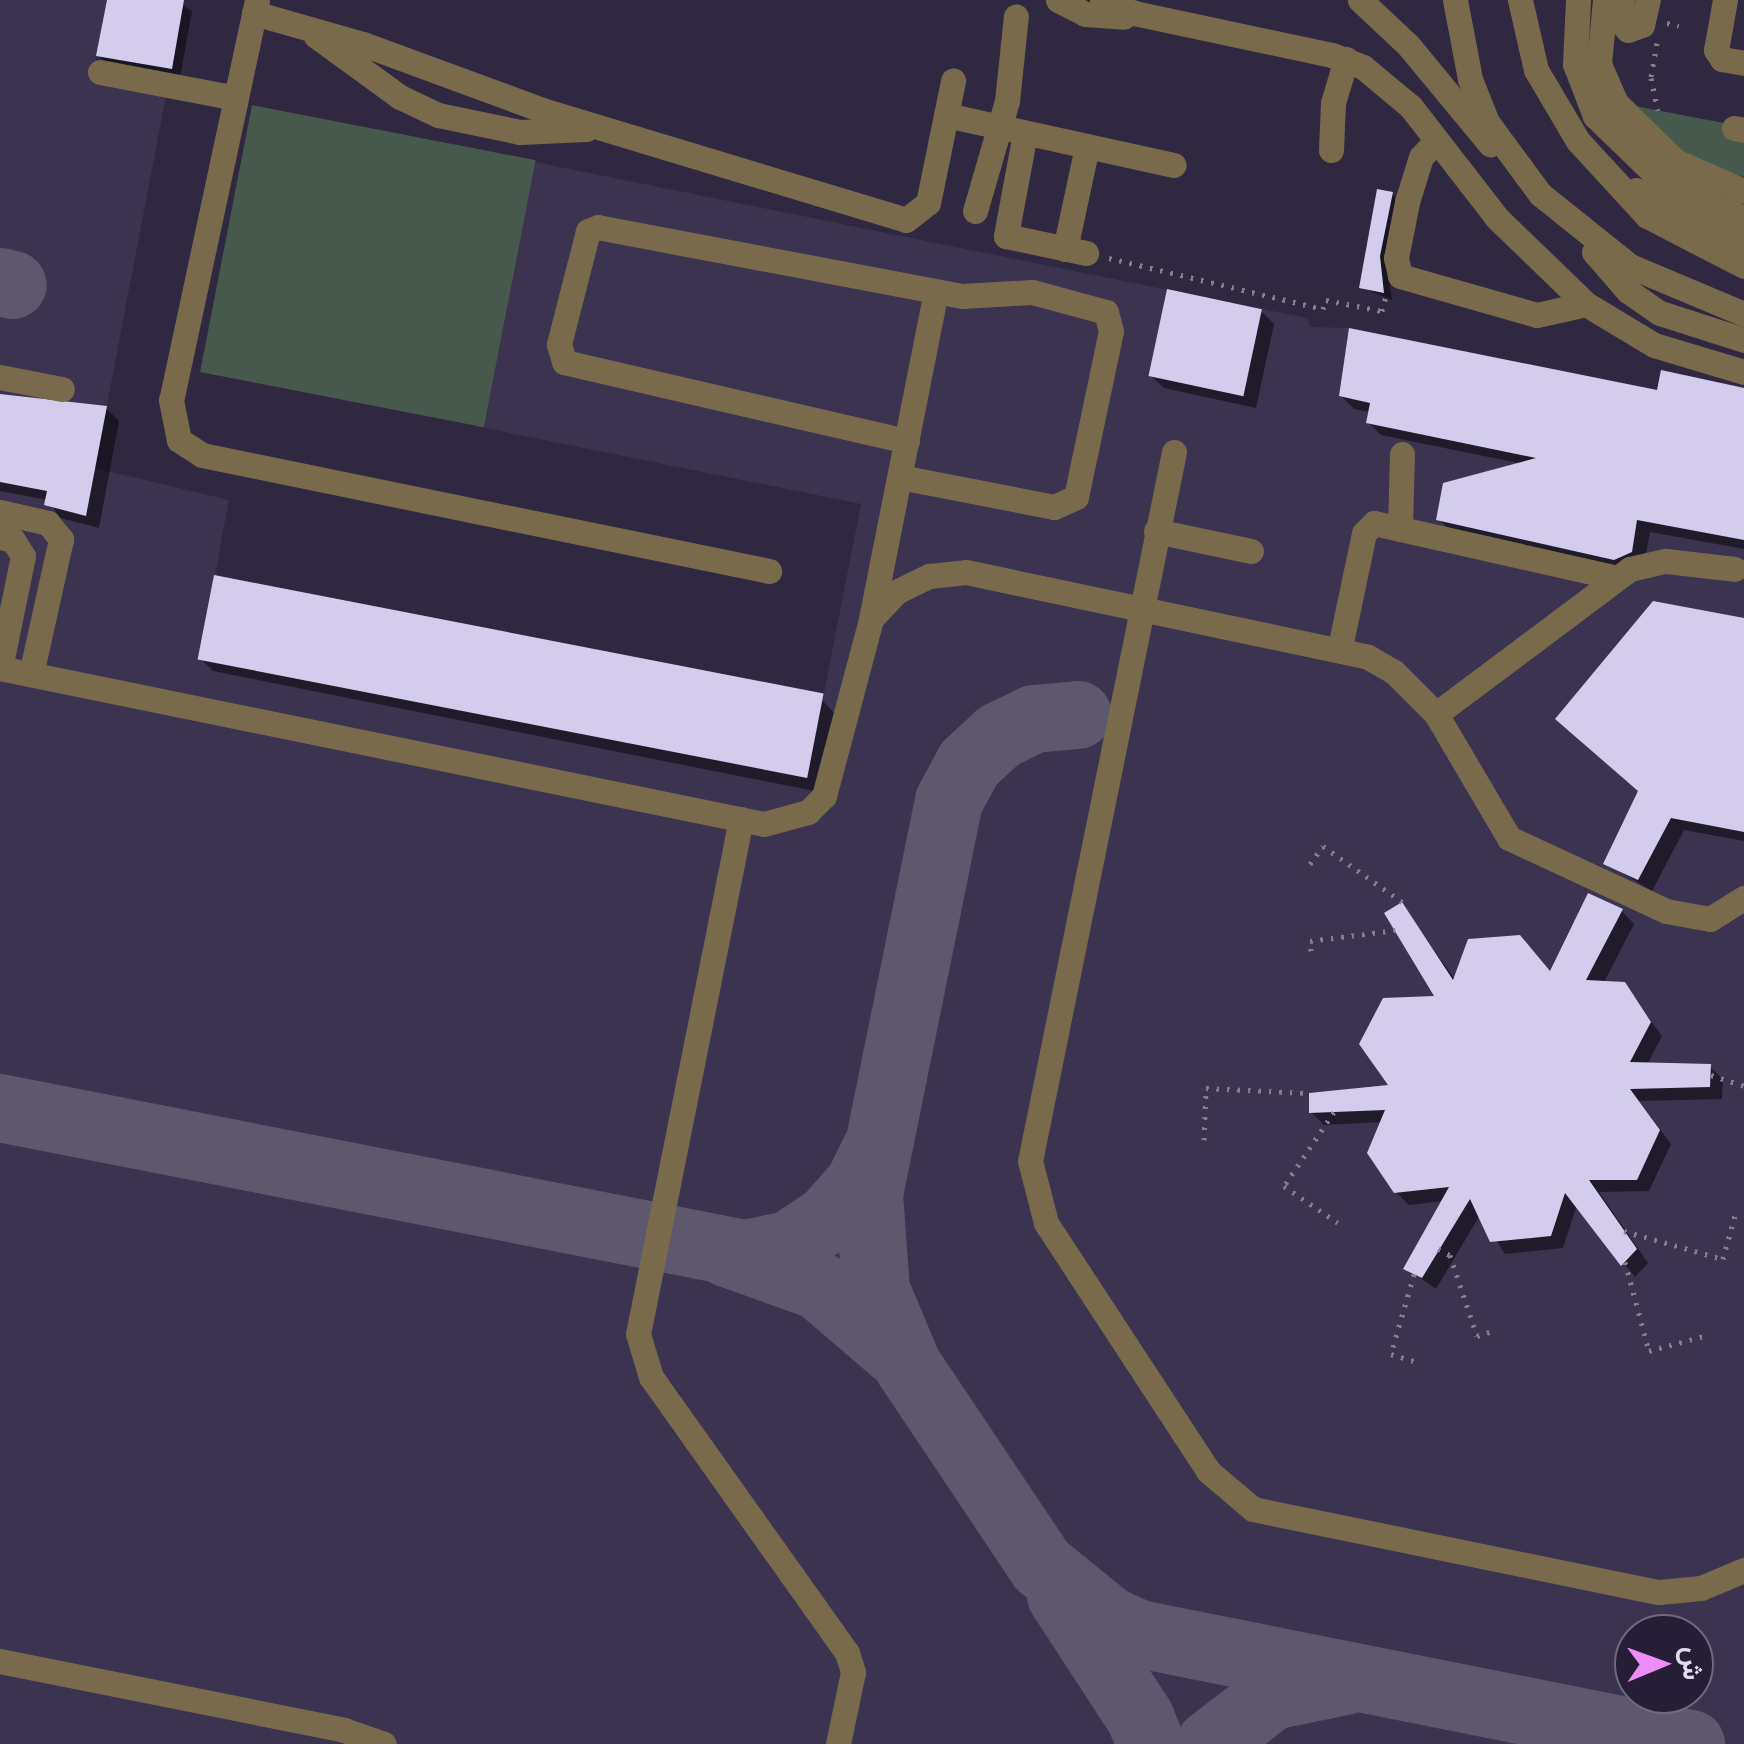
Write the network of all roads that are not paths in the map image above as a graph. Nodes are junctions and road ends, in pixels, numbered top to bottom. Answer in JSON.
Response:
{"nodes":[{"id":1,"x":1058,"y":0,"type":"edge"},
{"id":2,"x":1102,"y":0,"type":"edge"},
{"id":3,"x":1360,"y":0,"type":"edge"},
{"id":4,"x":1456,"y":0,"type":"edge"},
{"id":5,"x":1520,"y":0,"type":"edge"},
{"id":6,"x":1578,"y":0,"type":"edge"},
{"id":7,"x":1604,"y":0,"type":"edge"},
{"id":8,"x":1622,"y":0,"type":"edge"},
{"id":9,"x":1648,"y":0,"type":"edge"},
{"id":10,"x":1725,"y":0,"type":"edge"},
{"id":11,"x":255,"y":7,"type":"edge"},
{"id":12,"x":1018,"y":8,"type":"edge"},
{"id":13,"x":1134,"y":14,"type":"junction"},
{"id":14,"x":305,"y":27,"type":"junction"},
{"id":15,"x":1346,"y":59,"type":"junction"},
{"id":16,"x":1744,"y":64,"type":"edge"},
{"id":17,"x":100,"y":72,"type":"dead end"},
{"id":18,"x":953,"y":81,"type":"dead end"},
{"id":19,"x":236,"y":98,"type":"junction"},
{"id":20,"x":946,"y":115,"type":"junction"},
{"id":21,"x":998,"y":126,"type":"junction"},
{"id":22,"x":602,"y":127,"type":"junction"},
{"id":23,"x":1428,"y":130,"type":"junction"},
{"id":24,"x":1025,"y":133,"type":"junction"},
{"id":25,"x":1087,"y":146,"type":"junction"},
{"id":26,"x":1331,"y":150,"type":"dead end"},
{"id":27,"x":1650,"y":157,"type":"junction"},
{"id":28,"x":1510,"y":161,"type":"junction"},
{"id":29,"x":1174,"y":164,"type":"dead end"},
{"id":30,"x":1607,"y":170,"type":"junction"},
{"id":31,"x":1744,"y":191,"type":"edge"},
{"id":32,"x":975,"y":210,"type":"dead end"},
{"id":33,"x":1744,"y":218,"type":"edge"},
{"id":34,"x":1580,"y":232,"type":"junction"},
{"id":35,"x":1744,"y":244,"type":"edge"},
{"id":36,"x":1744,"y":266,"type":"edge"},
{"id":37,"x":936,"y":292,"type":"junction"},
{"id":38,"x":1586,"y":304,"type":"junction"},
{"id":39,"x":1744,"y":314,"type":"edge"},
{"id":40,"x":1744,"y":340,"type":"edge"},
{"id":41,"x":1744,"y":372,"type":"edge"},
{"id":42,"x":0,"y":377,"type":"edge"},
{"id":43,"x":62,"y":389,"type":"dead end"},
{"id":44,"x":907,"y":441,"type":"junction"},
{"id":45,"x":1174,"y":452,"type":"dead end"},
{"id":46,"x":1402,"y":454,"type":"dead end"},
{"id":47,"x":900,"y":477,"type":"junction"},
{"id":48,"x":0,"y":512,"type":"edge"},
{"id":49,"x":1400,"y":529,"type":"junction"},
{"id":50,"x":1156,"y":531,"type":"junction"},
{"id":51,"x":0,"y":536,"type":"edge"},
{"id":52,"x":1251,"y":551,"type":"dead end"},
{"id":53,"x":1736,"y":569,"type":"dead end"},
{"id":54,"x":769,"y":571,"type":"dead end"},
{"id":55,"x":1614,"y":577,"type":"junction"},
{"id":56,"x":1139,"y":604,"type":"junction"},
{"id":57,"x":6,"y":607,"type":"edge"},
{"id":58,"x":871,"y":620,"type":"junction"},
{"id":59,"x":1340,"y":647,"type":"junction"},
{"id":60,"x":0,"y":668,"type":"edge"},
{"id":61,"x":31,"y":674,"type":"junction"},
{"id":62,"x":1436,"y":714,"type":"junction"},
{"id":63,"x":741,"y":819,"type":"junction"},
{"id":64,"x":1744,"y":898,"type":"edge"},
{"id":65,"x":1744,"y":1570,"type":"edge"},
{"id":66,"x":0,"y":1661,"type":"edge"},
{"id":67,"x":384,"y":1744,"type":"edge"},
{"id":68,"x":838,"y":1744,"type":"edge"}],
"edges":[{"from":1,"to":13,"type":"street"},
{"from":2,"to":13,"type":"street"},
{"from":3,"to":28,"type":"street"},
{"from":4,"to":28,"type":"street"},
{"from":5,"to":30,"type":"street"},
{"from":6,"to":27,"type":"street"},
{"from":7,"to":27,"type":"street"},
{"from":8,"to":9,"type":"street"},
{"from":10,"to":16,"type":"street"},
{"from":11,"to":14,"type":"street"},
{"from":11,"to":19,"type":"street"},
{"from":12,"to":21,"type":"street"},
{"from":13,"to":15,"type":"street"},
{"from":14,"to":22,"type":"street"},
{"from":14,"to":22,"type":"street"},
{"from":15,"to":23,"type":"street"},
{"from":15,"to":26,"type":"street"},
{"from":17,"to":19,"type":"street"},
{"from":18,"to":20,"type":"street"},
{"from":19,"to":54,"type":"street"},
{"from":20,"to":21,"type":"street"},
{"from":20,"to":22,"type":"street"},
{"from":21,"to":24,"type":"street"},
{"from":21,"to":32,"type":"street"},
{"from":23,"to":38,"type":"street"},
{"from":23,"to":38,"type":"street"},
{"from":24,"to":25,"type":"street"},
{"from":24,"to":25,"type":"street"},
{"from":25,"to":29,"type":"street"},
{"from":27,"to":31,"type":"street"},
{"from":27,"to":33,"type":"street"},
{"from":28,"to":34,"type":"street"},
{"from":30,"to":35,"type":"street"},
{"from":30,"to":36,"type":"street"},
{"from":34,"to":39,"type":"street"},
{"from":34,"to":40,"type":"street"},
{"from":37,"to":44,"type":"street"},
{"from":37,"to":44,"type":"street"},
{"from":37,"to":47,"type":"street"},
{"from":38,"to":41,"type":"street"},
{"from":42,"to":43,"type":"street"},
{"from":44,"to":47,"type":"street"},
{"from":45,"to":50,"type":"street"},
{"from":46,"to":49,"type":"street"},
{"from":47,"to":58,"type":"street"},
{"from":48,"to":61,"type":"street"},
{"from":49,"to":55,"type":"street"},
{"from":49,"to":59,"type":"street"},
{"from":50,"to":52,"type":"street"},
{"from":50,"to":56,"type":"street"},
{"from":51,"to":57,"type":"street"},
{"from":53,"to":55,"type":"street"},
{"from":55,"to":62,"type":"street"},
{"from":56,"to":58,"type":"street"},
{"from":56,"to":59,"type":"street"},
{"from":56,"to":65,"type":"street"},
{"from":57,"to":60,"type":"street"},
{"from":58,"to":63,"type":"street"},
{"from":59,"to":62,"type":"street"},
{"from":60,"to":61,"type":"street"},
{"from":61,"to":63,"type":"street"},
{"from":62,"to":64,"type":"street"},
{"from":63,"to":68,"type":"street"},
{"from":66,"to":67,"type":"street"}]}
